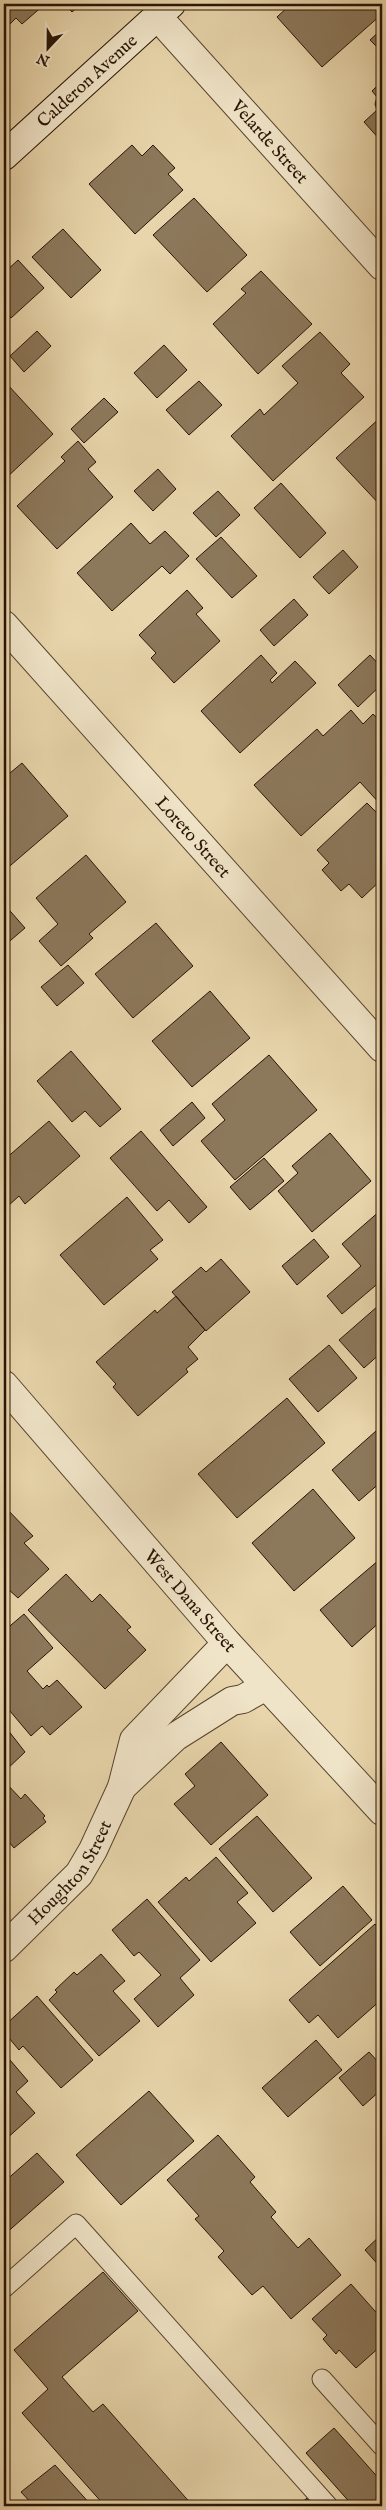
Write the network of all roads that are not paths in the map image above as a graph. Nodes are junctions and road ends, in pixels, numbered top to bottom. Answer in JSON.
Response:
{"nodes":[{"id":1,"x":164,"y":10,"type":"edge"},
{"id":2,"x":4,"y":156,"type":"edge"},
{"id":3,"x":382,"y":266,"type":"edge"},
{"id":4,"x":4,"y":625,"type":"edge"},
{"id":5,"x":382,"y":1048,"type":"edge"},
{"id":6,"x":4,"y":1385,"type":"edge"},
{"id":7,"x":227,"y":1643,"type":"junction"},
{"id":8,"x":266,"y":1686,"type":"junction"},
{"id":9,"x":122,"y":1787,"type":"junction"},
{"id":10,"x":382,"y":1811,"type":"edge"},
{"id":11,"x":4,"y":1948,"type":"edge"},
{"id":12,"x":4,"y":2288,"type":"edge"},
{"id":13,"x":322,"y":2379,"type":"dead end"},
{"id":14,"x":382,"y":2446,"type":"edge"},
{"id":15,"x":328,"y":2506,"type":"edge"}],
"edges":[{"from":1,"to":2,"type":"street","name":"Calderon Avenue"},
{"from":1,"to":3,"type":"street","name":"Velarde Street"},
{"from":4,"to":5,"type":"street","name":"Loreto Street"},
{"from":6,"to":7,"type":"street","name":"West Dana Street"},
{"from":7,"to":8,"type":"street","name":"West Dana Street"},
{"from":7,"to":9,"type":"street","name":"Houghton Street"},
{"from":8,"to":9,"type":"street","name":"Houghton Street"},
{"from":8,"to":10,"type":"street","name":"West Dana Street"},
{"from":9,"to":11,"type":"street","name":"Houghton Street"},
{"from":12,"to":15,"type":"lane"},
{"from":13,"to":14,"type":"lane"}]}
